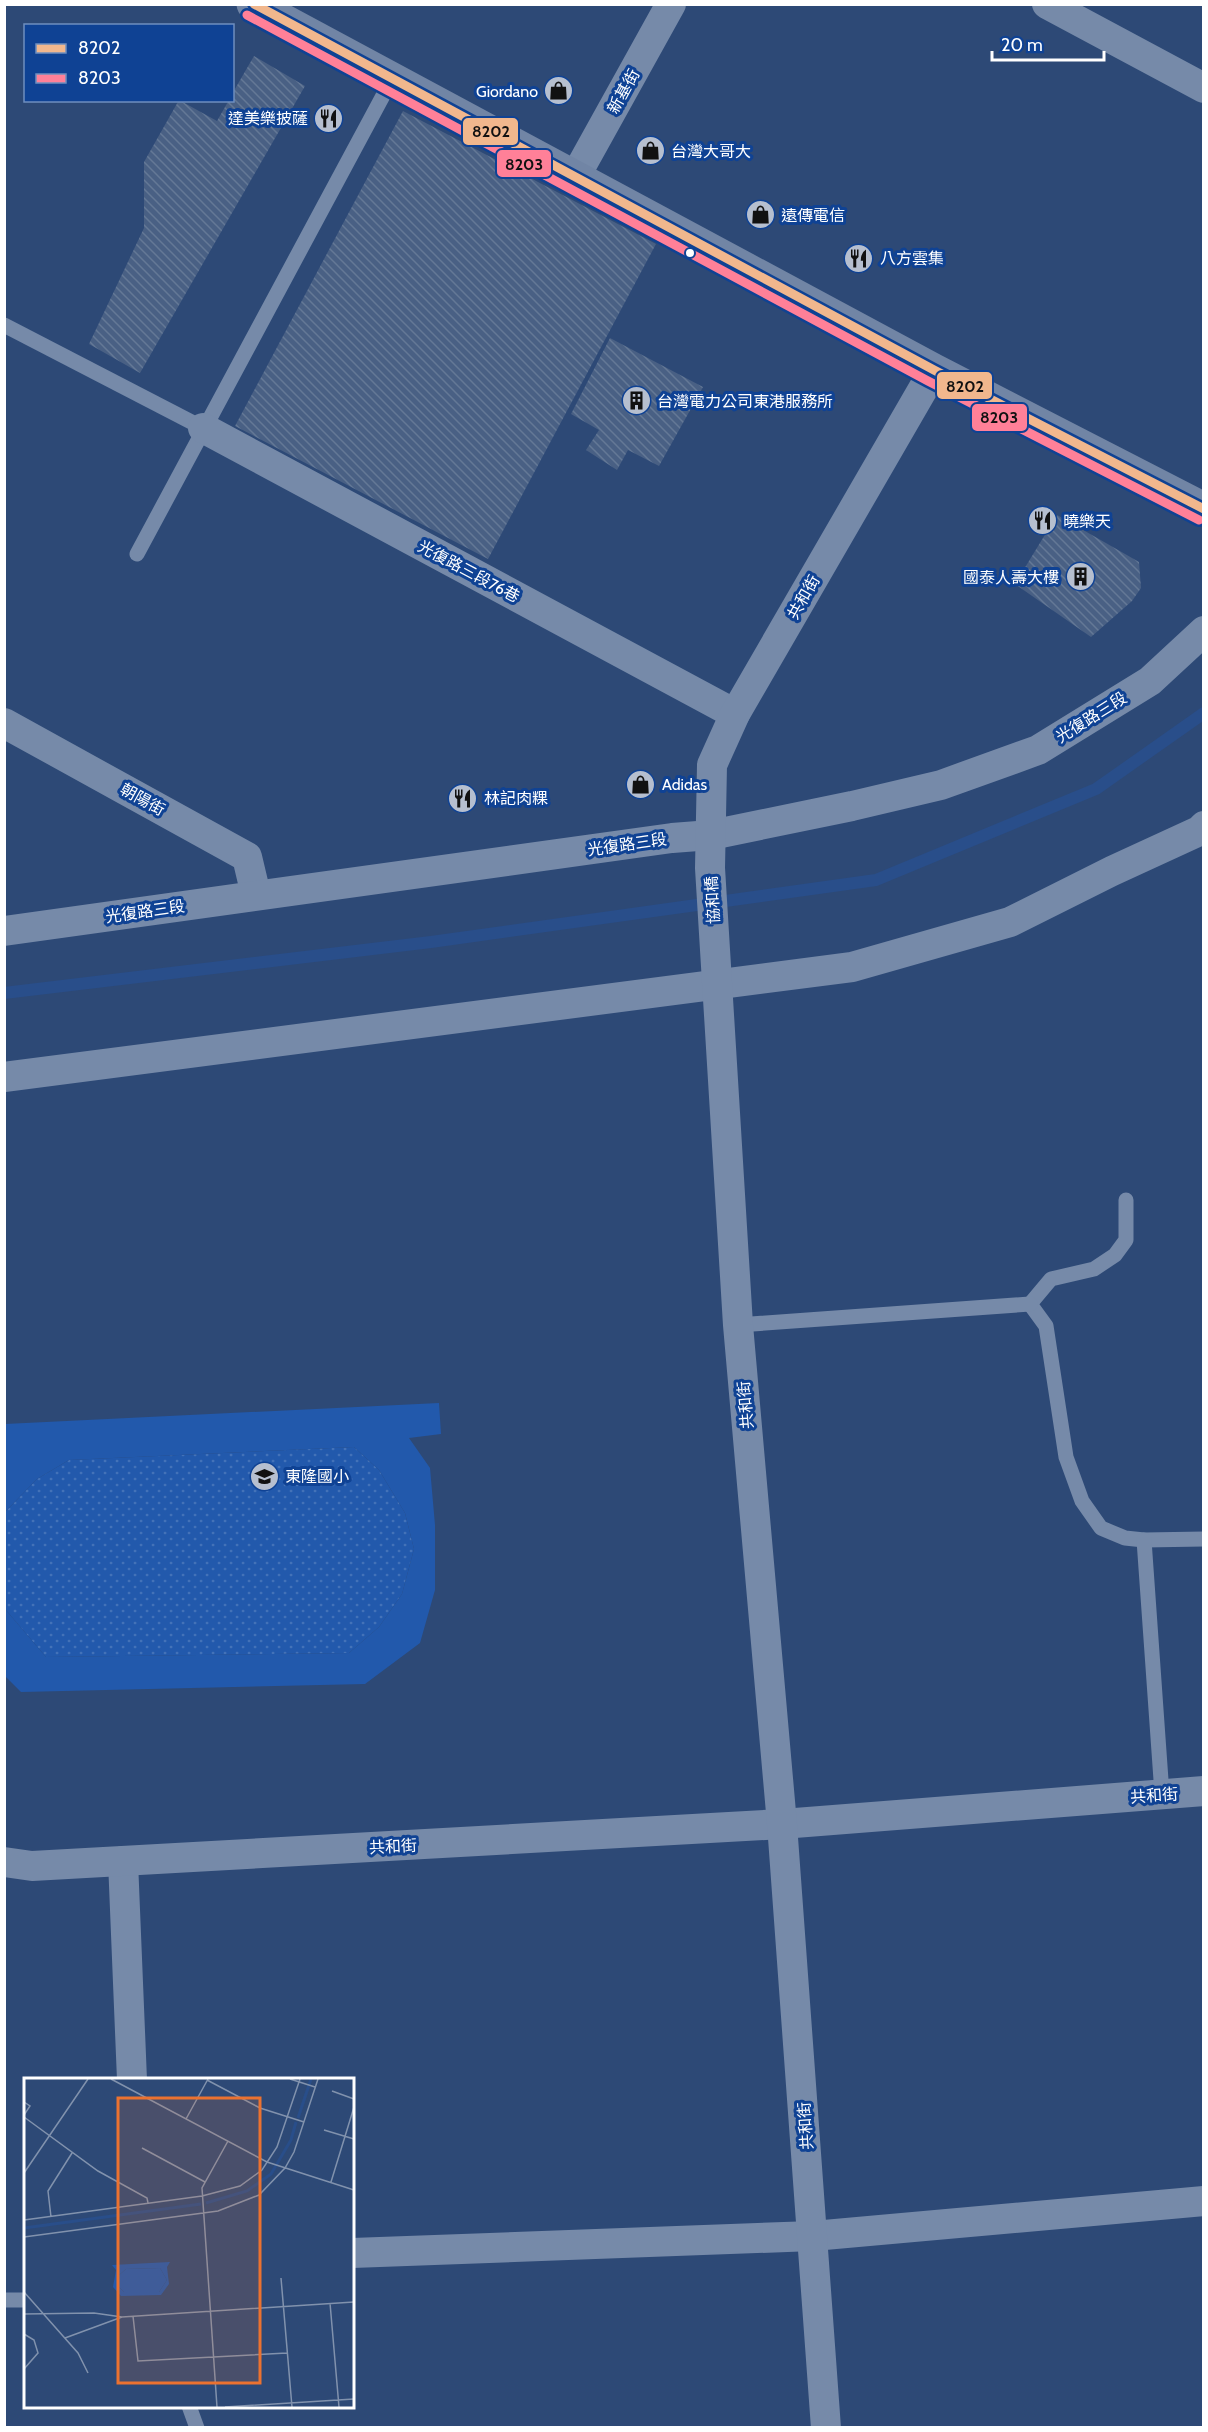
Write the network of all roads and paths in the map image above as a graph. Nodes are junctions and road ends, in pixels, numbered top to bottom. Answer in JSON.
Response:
{"nodes":[{"id":1,"x":253,"y":4,"type":"edge"},
{"id":2,"x":671,"y":4,"type":"edge"},
{"id":3,"x":1047,"y":4,"type":"edge"},
{"id":4,"x":392,"y":79,"type":"junction"},
{"id":5,"x":1203,"y":88,"type":"edge"},
{"id":6,"x":575,"y":177,"type":"junction"},
{"id":7,"x":4,"y":325,"type":"edge"},
{"id":8,"x":934,"y":370,"type":"junction"},
{"id":9,"x":203,"y":428,"type":"junction"},
{"id":10,"x":1203,"y":509,"type":"edge"},
{"id":11,"x":137,"y":554,"type":"dead end"},
{"id":12,"x":1203,"y":631,"type":"edge"},
{"id":13,"x":735,"y":714,"type":"junction"},
{"id":14,"x":4,"y":723,"type":"edge"},
{"id":15,"x":1203,"y":826,"type":"edge"},
{"id":16,"x":711,"y":835,"type":"junction"},
{"id":17,"x":256,"y":896,"type":"junction"},
{"id":18,"x":4,"y":931,"type":"edge"},
{"id":19,"x":716,"y":987,"type":"junction"},
{"id":20,"x":4,"y":1077,"type":"edge"},
{"id":21,"x":1126,"y":1200,"type":"dead end"},
{"id":22,"x":1030,"y":1304,"type":"junction"},
{"id":23,"x":738,"y":1325,"type":"junction"},
{"id":24,"x":1203,"y":1539,"type":"edge"},
{"id":25,"x":1144,"y":1540,"type":"junction"},
{"id":26,"x":1203,"y":1791,"type":"edge"},
{"id":27,"x":1162,"y":1794,"type":"junction"},
{"id":28,"x":782,"y":1824,"type":"junction"},
{"id":29,"x":123,"y":1861,"type":"junction"},
{"id":30,"x":19,"y":1864,"type":"edge"},
{"id":31,"x":4,"y":1877,"type":"edge"},
{"id":32,"x":132,"y":2078,"type":"edge"},
{"id":33,"x":1203,"y":2201,"type":"edge"},
{"id":34,"x":813,"y":2236,"type":"junction"},
{"id":35,"x":354,"y":2253,"type":"edge"},
{"id":36,"x":4,"y":2300,"type":"edge"},
{"id":37,"x":24,"y":2300,"type":"edge"},
{"id":38,"x":190,"y":2408,"type":"edge"},
{"id":39,"x":197,"y":2427,"type":"edge"},
{"id":40,"x":826,"y":2427,"type":"edge"}],
"edges":[{"from":1,"to":4,"type":"main road"},
{"from":2,"to":6,"type":"street","name":"新基街"},
{"from":3,"to":5,"type":"street"},
{"from":4,"to":6,"type":"main road"},
{"from":4,"to":9,"type":"lane"},
{"from":6,"to":8,"type":"main road"},
{"from":7,"to":9,"type":"lane"},
{"from":8,"to":10,"type":"main road"},
{"from":8,"to":13,"type":"street","name":"共和街"},
{"from":9,"to":11,"type":"lane"},
{"from":9,"to":13,"type":"street","name":"光復路三段76巷"},
{"from":12,"to":16,"type":"street","name":"光復路三段"},
{"from":13,"to":16,"type":"street","name":"共和街"},
{"from":14,"to":17,"type":"street","name":"朝陽街"},
{"from":15,"to":19,"type":"street"},
{"from":16,"to":17,"type":"street","name":"光復路三段"},
{"from":16,"to":19,"type":"street","name":"協和橋"},
{"from":17,"to":18,"type":"street","name":"光復路三段"},
{"from":19,"to":20,"type":"street"},
{"from":19,"to":23,"type":"street","name":"共和街"},
{"from":21,"to":22,"type":"lane"},
{"from":22,"to":23,"type":"lane"},
{"from":22,"to":25,"type":"lane"},
{"from":23,"to":28,"type":"street","name":"共和街"},
{"from":24,"to":25,"type":"lane"},
{"from":25,"to":27,"type":"lane"},
{"from":26,"to":27,"type":"street","name":"共和街"},
{"from":27,"to":28,"type":"street","name":"共和街"},
{"from":28,"to":29,"type":"street","name":"共和街"},
{"from":28,"to":34,"type":"street","name":"共和街"},
{"from":29,"to":30,"type":"street","name":"共和街"},
{"from":29,"to":32,"type":"street"},
{"from":30,"to":31,"type":"street","name":"共和街"},
{"from":33,"to":34,"type":"street"},
{"from":34,"to":35,"type":"street"},
{"from":34,"to":40,"type":"street","name":"共和街"},
{"from":36,"to":37,"type":"lane"},
{"from":38,"to":39,"type":"lane"}]}
